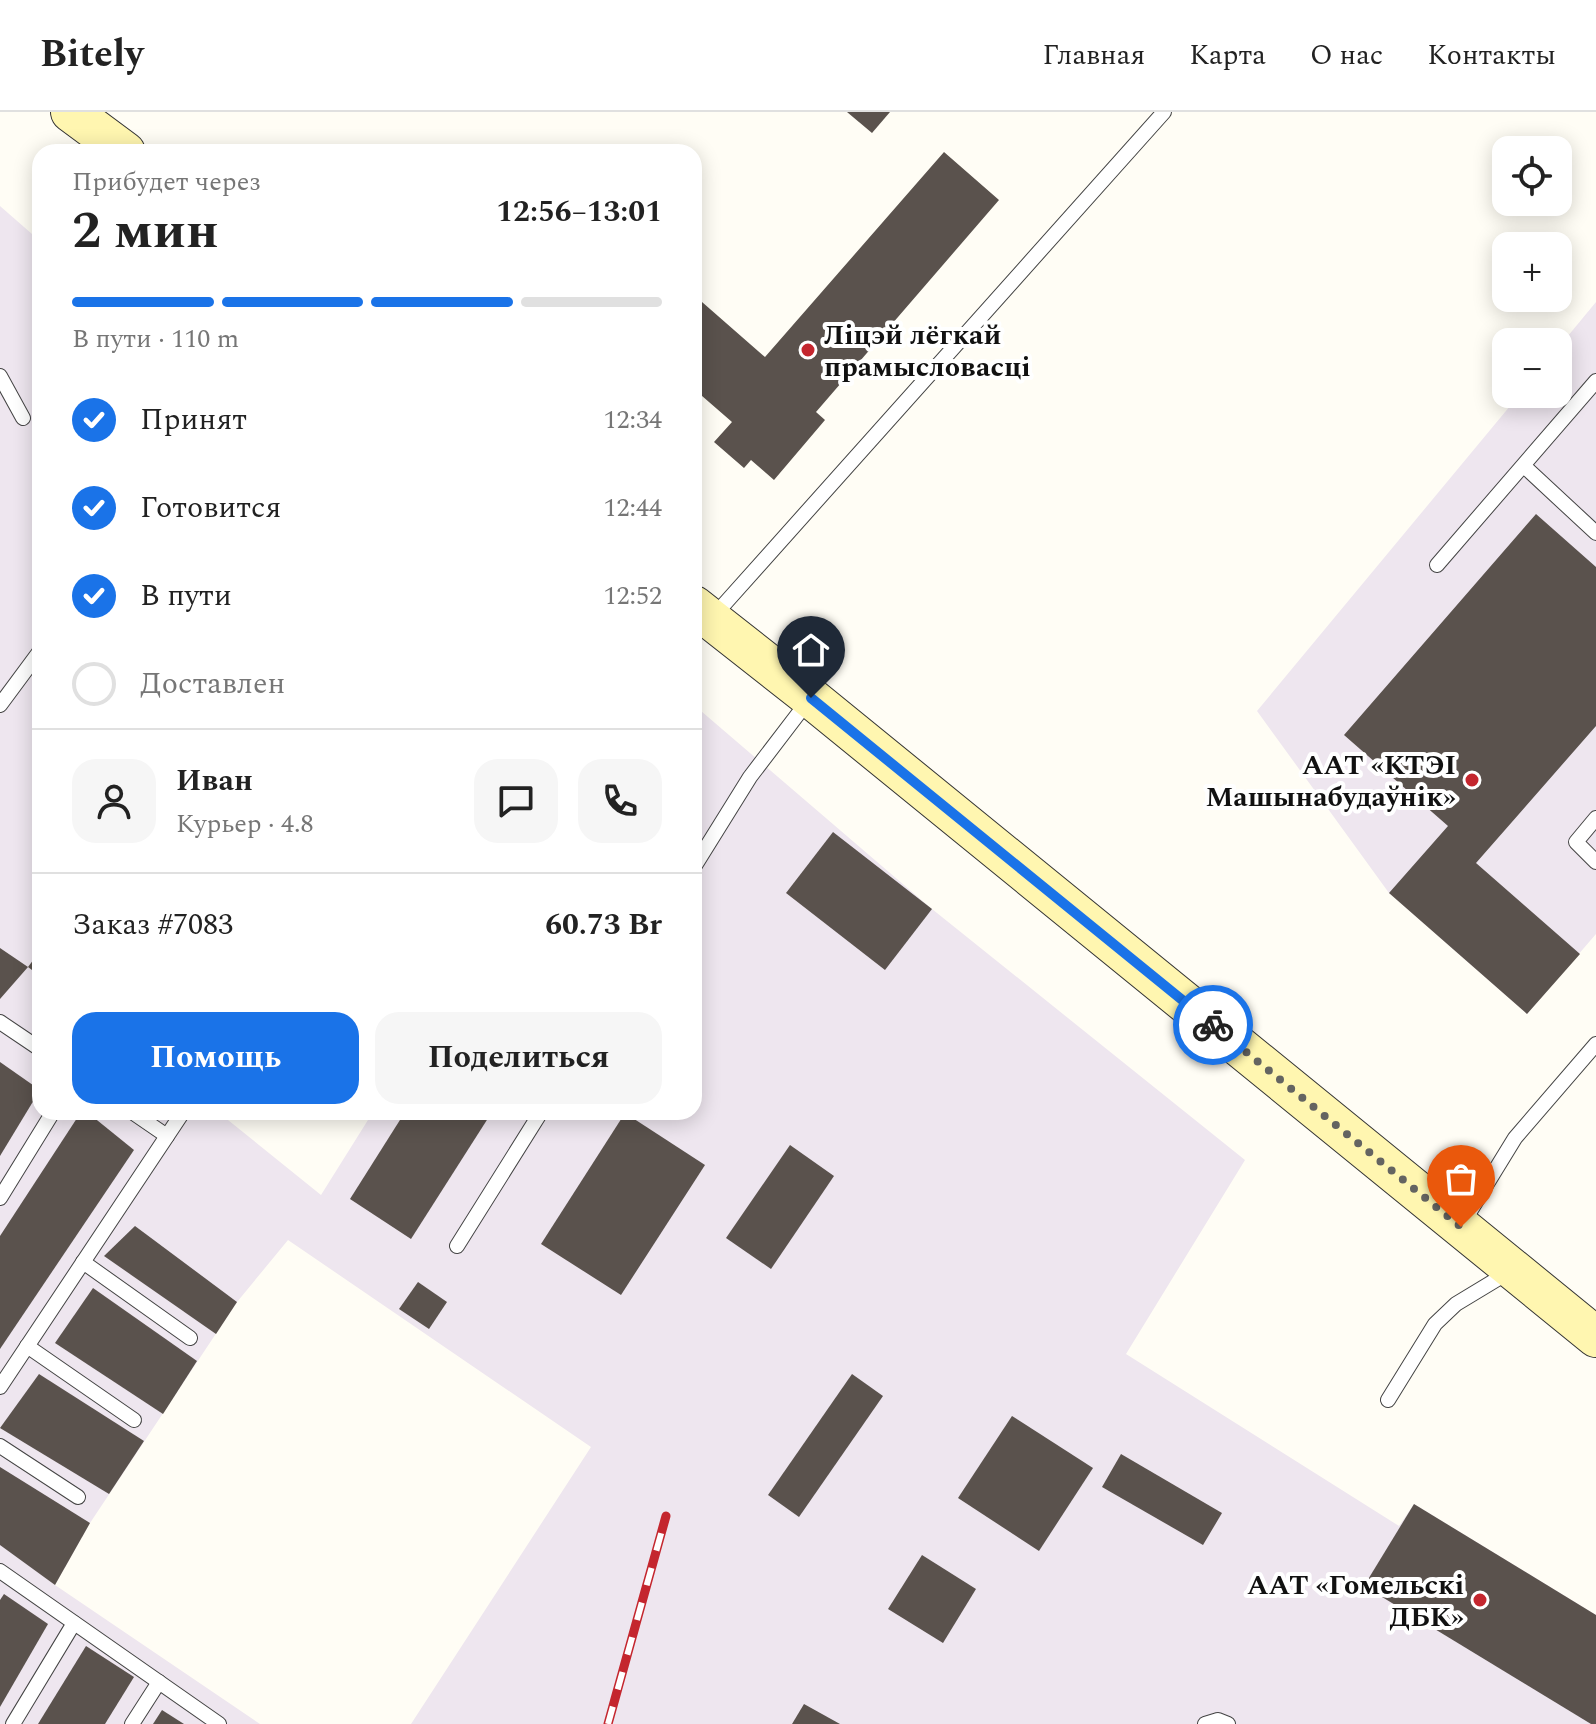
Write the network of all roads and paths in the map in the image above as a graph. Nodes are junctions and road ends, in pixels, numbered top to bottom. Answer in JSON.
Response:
{"nodes":[{"id":1,"x":71,"y":112,"type":"edge"},
{"id":2,"x":1164,"y":112,"type":"edge"},
{"id":3,"x":114,"y":144,"type":"edge"},
{"id":4,"x":0,"y":376,"type":"edge"},
{"id":5,"x":1596,"y":381,"type":"edge"},
{"id":6,"x":23,"y":418,"type":"dead end"},
{"id":7,"x":1524,"y":466,"type":"junction"},
{"id":8,"x":1596,"y":533,"type":"edge"},
{"id":9,"x":1437,"y":565,"type":"dead end"},
{"id":10,"x":703,"y":612,"type":"edge"},
{"id":11,"x":32,"y":662,"type":"edge"},
{"id":12,"x":811,"y":698,"type":"junction"},
{"id":13,"x":0,"y":705,"type":"edge"},
{"id":14,"x":1596,"y":818,"type":"edge"},
{"id":15,"x":702,"y":854,"type":"edge"},
{"id":16,"x":1596,"y":862,"type":"edge"},
{"id":17,"x":0,"y":1023,"type":"edge"},
{"id":18,"x":32,"y":1044,"type":"edge"},
{"id":19,"x":1596,"y":1044,"type":"edge"},
{"id":20,"x":48,"y":1120,"type":"edge"},
{"id":21,"x":144,"y":1120,"type":"edge"},
{"id":22,"x":178,"y":1120,"type":"edge"},
{"id":23,"x":536,"y":1120,"type":"edge"},
{"id":24,"x":167,"y":1136,"type":"junction"},
{"id":25,"x":0,"y":1198,"type":"edge"},
{"id":26,"x":1461,"y":1227,"type":"junction"},
{"id":27,"x":457,"y":1246,"type":"dead end"},
{"id":28,"x":83,"y":1262,"type":"junction"},
{"id":29,"x":1513,"y":1270,"type":"junction"},
{"id":30,"x":1596,"y":1337,"type":"edge"},
{"id":31,"x":190,"y":1338,"type":"dead end"},
{"id":32,"x":27,"y":1346,"type":"junction"},
{"id":33,"x":0,"y":1387,"type":"edge"},
{"id":34,"x":1388,"y":1400,"type":"dead end"},
{"id":35,"x":134,"y":1420,"type":"dead end"},
{"id":36,"x":0,"y":1446,"type":"edge"},
{"id":37,"x":78,"y":1497,"type":"dead end"},
{"id":38,"x":0,"y":1571,"type":"edge"},
{"id":39,"x":74,"y":1623,"type":"junction"},
{"id":40,"x":159,"y":1682,"type":"junction"},
{"id":41,"x":13,"y":1724,"type":"edge"},
{"id":42,"x":132,"y":1724,"type":"edge"},
{"id":43,"x":219,"y":1724,"type":"edge"},
{"id":44,"x":1205,"y":1724,"type":"edge"},
{"id":45,"x":1228,"y":1724,"type":"edge"}],
"edges":[{"from":1,"to":3,"type":"street"},
{"from":2,"to":10,"type":"lane"},
{"from":4,"to":6,"type":"lane"},
{"from":5,"to":7,"type":"lane"},
{"from":7,"to":8,"type":"lane"},
{"from":7,"to":9,"type":"lane"},
{"from":10,"to":12,"type":"street"},
{"from":11,"to":13,"type":"lane"},
{"from":12,"to":15,"type":"lane"},
{"from":12,"to":26,"type":"street"},
{"from":14,"to":16,"type":"lane"},
{"from":17,"to":18,"type":"lane"},
{"from":19,"to":26,"type":"lane"},
{"from":20,"to":25,"type":"lane"},
{"from":21,"to":24,"type":"lane"},
{"from":22,"to":24,"type":"lane"},
{"from":23,"to":27,"type":"lane"},
{"from":24,"to":28,"type":"lane"},
{"from":26,"to":29,"type":"street"},
{"from":28,"to":31,"type":"lane"},
{"from":28,"to":32,"type":"lane"},
{"from":29,"to":30,"type":"street"},
{"from":29,"to":34,"type":"lane"},
{"from":32,"to":33,"type":"lane"},
{"from":32,"to":35,"type":"lane"},
{"from":36,"to":37,"type":"lane"},
{"from":38,"to":39,"type":"lane"},
{"from":39,"to":40,"type":"lane"},
{"from":39,"to":41,"type":"lane"},
{"from":40,"to":42,"type":"lane"},
{"from":40,"to":43,"type":"lane"},
{"from":44,"to":45,"type":"lane"}]}
